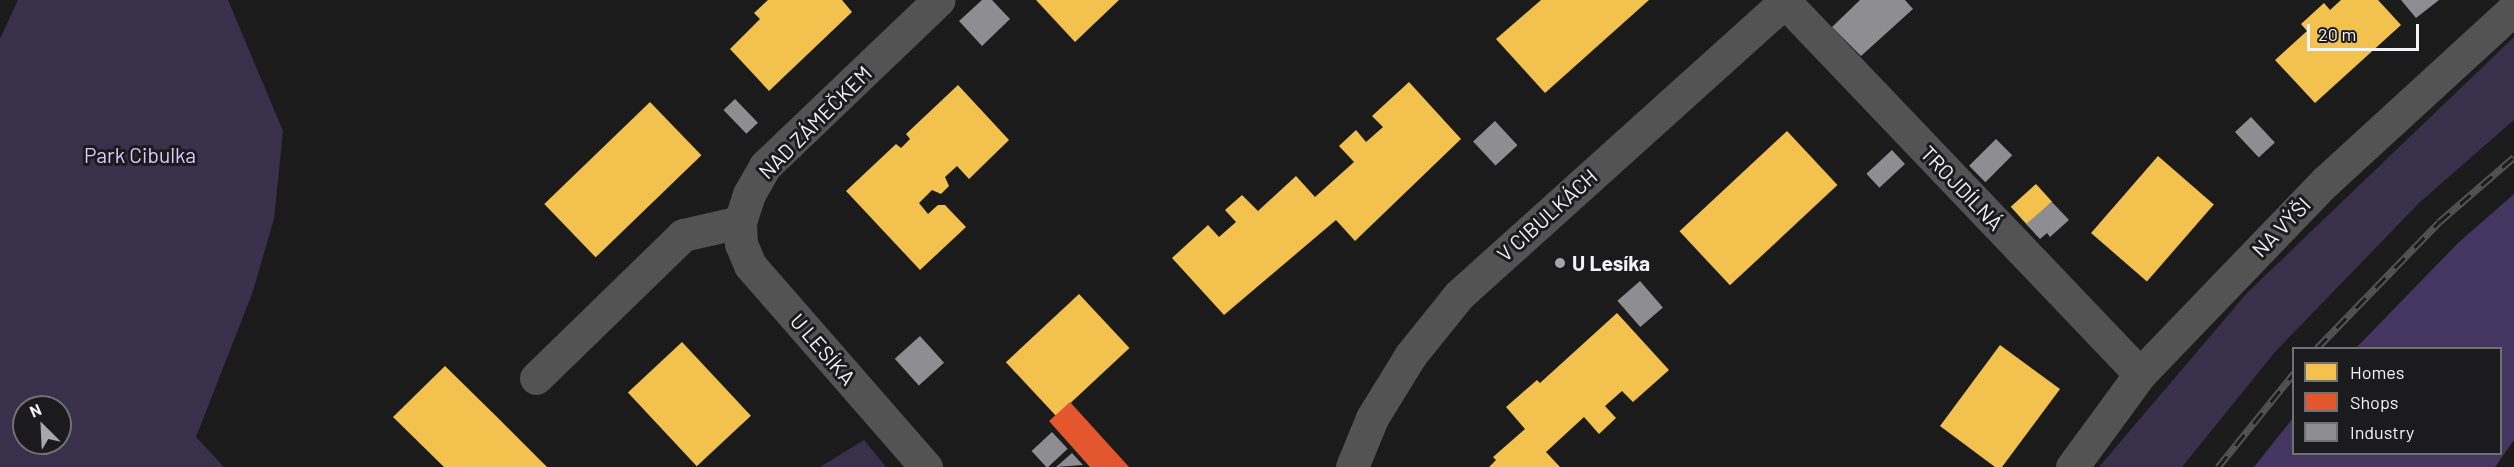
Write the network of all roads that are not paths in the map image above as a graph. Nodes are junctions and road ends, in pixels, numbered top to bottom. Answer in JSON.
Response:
{"nodes":[{"id":1,"x":939,"y":0,"type":"edge"},
{"id":2,"x":1786,"y":1,"type":"edge"},
{"id":3,"x":2514,"y":9,"type":"edge"},
{"id":4,"x":741,"y":222,"type":"junction"},
{"id":5,"x":2140,"y":374,"type":"junction"},
{"id":6,"x":536,"y":378,"type":"dead end"},
{"id":7,"x":926,"y":467,"type":"edge"},
{"id":8,"x":1352,"y":467,"type":"edge"},
{"id":9,"x":2072,"y":467,"type":"edge"}],
"edges":[{"from":1,"to":4,"type":"street","name":"NAD ZÁMEČKEM"},
{"from":2,"to":5,"type":"street","name":"TROJDÍLNÁ"},
{"from":2,"to":8,"type":"street","name":"V CIBULKÁCH"},
{"from":3,"to":5,"type":"street","name":"NA VÝŠI"},
{"from":4,"to":6,"type":"street"},
{"from":4,"to":7,"type":"street","name":"U LESÍKA"},
{"from":5,"to":9,"type":"street","name":"NA VÝŠI"}]}
